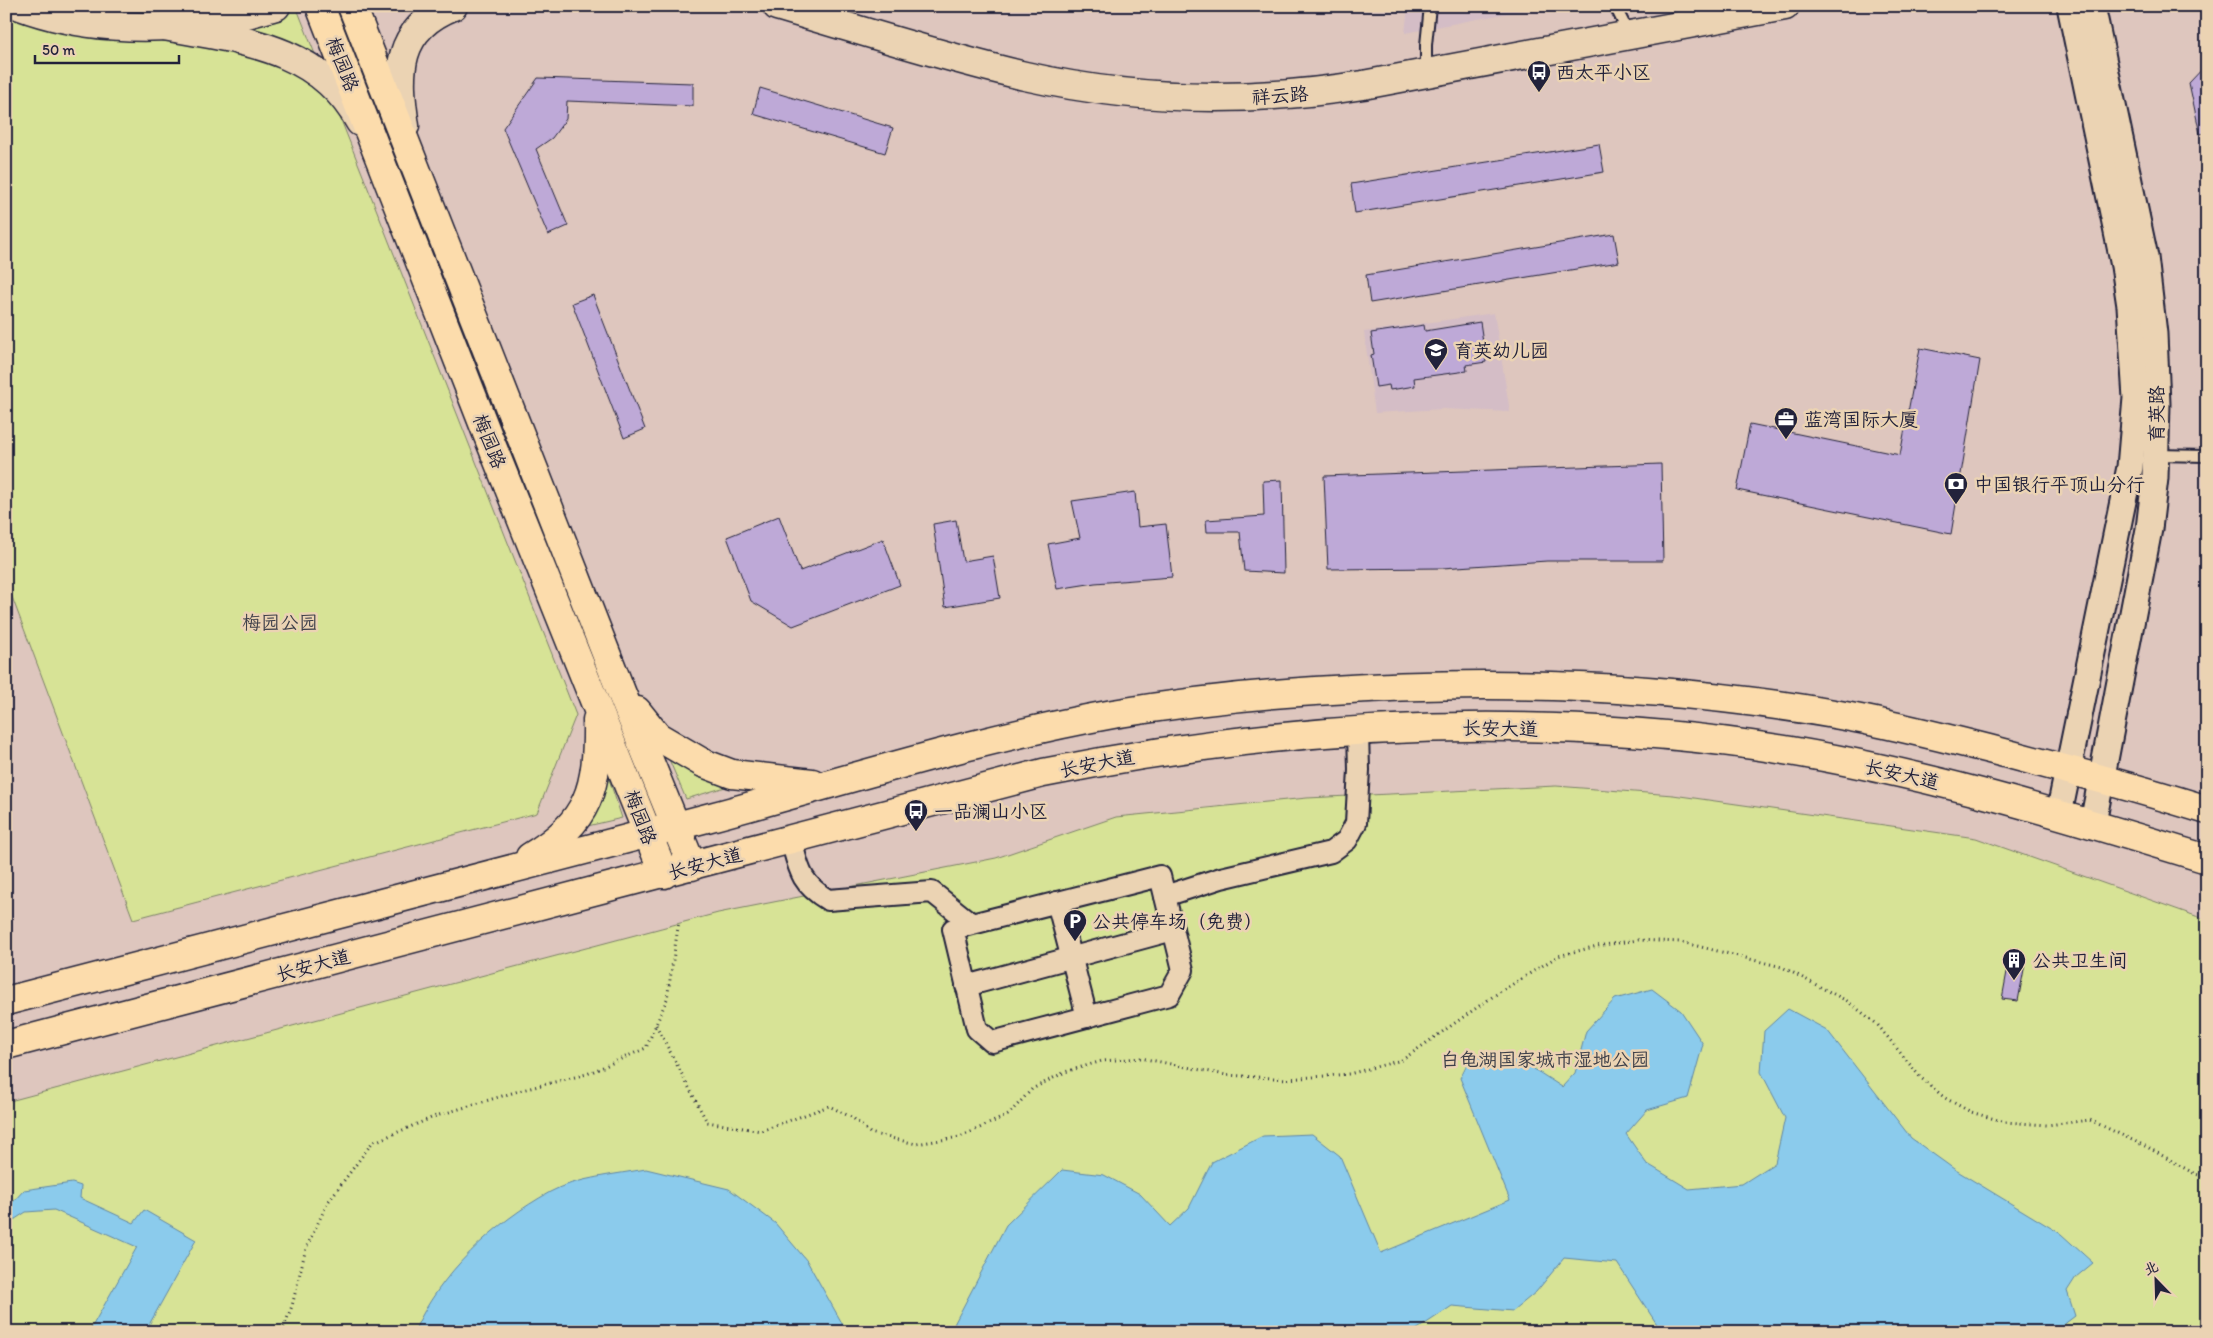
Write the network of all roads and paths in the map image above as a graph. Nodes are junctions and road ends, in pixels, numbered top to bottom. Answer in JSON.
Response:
{"nodes":[{"id":1,"x":20,"y":6,"type":"edge"},
{"id":2,"x":202,"y":6,"type":"edge"},
{"id":3,"x":276,"y":6,"type":"edge"},
{"id":4,"x":320,"y":6,"type":"edge"},
{"id":5,"x":352,"y":6,"type":"edge"},
{"id":6,"x":453,"y":6,"type":"edge"},
{"id":7,"x":778,"y":6,"type":"edge"},
{"id":8,"x":1430,"y":6,"type":"edge"},
{"id":9,"x":1615,"y":6,"type":"edge"},
{"id":10,"x":1785,"y":6,"type":"edge"},
{"id":11,"x":2070,"y":6,"type":"edge"},
{"id":12,"x":2092,"y":6,"type":"edge"},
{"id":13,"x":164,"y":26,"type":"junction"},
{"id":14,"x":1631,"y":37,"type":"junction"},
{"id":15,"x":1426,"y":75,"type":"junction"},
{"id":16,"x":408,"y":150,"type":"junction"},
{"id":17,"x":380,"y":156,"type":"junction"},
{"id":18,"x":2156,"y":455,"type":"junction"},
{"id":19,"x":2207,"y":456,"type":"edge"},
{"id":20,"x":622,"y":694,"type":"junction"},
{"id":21,"x":597,"y":706,"type":"junction"},
{"id":22,"x":1358,"y":732,"type":"junction"},
{"id":23,"x":2068,"y":769,"type":"junction"},
{"id":24,"x":2102,"y":778,"type":"junction"},
{"id":25,"x":826,"y":784,"type":"junction"},
{"id":26,"x":2207,"y":810,"type":"edge"},
{"id":27,"x":2059,"y":814,"type":"junction"},
{"id":28,"x":2093,"y":823,"type":"junction"},
{"id":29,"x":677,"y":826,"type":"junction"},
{"id":30,"x":648,"y":834,"type":"junction"},
{"id":31,"x":790,"y":840,"type":"junction"},
{"id":32,"x":2207,"y":859,"type":"edge"},
{"id":33,"x":692,"y":866,"type":"junction"},
{"id":34,"x":510,"y":869,"type":"junction"},
{"id":35,"x":664,"y":874,"type":"junction"},
{"id":36,"x":1164,"y":896,"type":"junction"},
{"id":37,"x":1058,"y":902,"type":"junction"},
{"id":38,"x":679,"y":921,"type":"dead end"},
{"id":39,"x":972,"y":924,"type":"junction"},
{"id":40,"x":1174,"y":930,"type":"junction"},
{"id":41,"x":1072,"y":956,"type":"junction"},
{"id":42,"x":966,"y":986,"type":"junction"},
{"id":43,"x":6,"y":1000,"type":"edge"},
{"id":44,"x":1086,"y":1017,"type":"junction"},
{"id":45,"x":656,"y":1024,"type":"junction"},
{"id":46,"x":6,"y":1045,"type":"edge"},
{"id":47,"x":2207,"y":1177,"type":"edge"},
{"id":48,"x":282,"y":1332,"type":"edge"}],
"edges":[{"from":1,"to":13,"type":"main road"},
{"from":2,"to":13,"type":"main road"},
{"from":3,"to":13,"type":"main road"},
{"from":4,"to":17,"type":"main road","name":"梅园路"},
{"from":5,"to":16,"type":"main road","name":"梅园路"},
{"from":6,"to":16,"type":"main road"},
{"from":7,"to":15,"type":"main road","name":"祥云路"},
{"from":8,"to":15,"type":"lane"},
{"from":9,"to":14,"type":"lane"},
{"from":10,"to":14,"type":"main road","name":"祥云路"},
{"from":11,"to":23,"type":"street"},
{"from":12,"to":18,"type":"street","name":"育英路"},
{"from":13,"to":17,"type":"main road"},
{"from":14,"to":15,"type":"main road","name":"祥云路"},
{"from":16,"to":20,"type":"main road","name":"梅园路"},
{"from":17,"to":21,"type":"main road","name":"梅园路"},
{"from":18,"to":19,"type":"lane"},
{"from":18,"to":24,"type":"street","name":"育英路"},
{"from":20,"to":25,"type":"main road"},
{"from":20,"to":29,"type":"main road","name":"梅园路"},
{"from":21,"to":30,"type":"main road","name":"梅园路"},
{"from":21,"to":34,"type":"main road"},
{"from":22,"to":27,"type":"main road","name":"长安大道"},
{"from":22,"to":31,"type":"main road","name":"长安大道"},
{"from":22,"to":36,"type":"street"},
{"from":23,"to":24,"type":"main road"},
{"from":23,"to":25,"type":"main road"},
{"from":23,"to":27,"type":"street"},
{"from":24,"to":26,"type":"main road"},
{"from":24,"to":28,"type":"street","name":"育英路"},
{"from":25,"to":29,"type":"main road"},
{"from":27,"to":28,"type":"main road","name":"长安大道"},
{"from":28,"to":32,"type":"main road","name":"长安大道"},
{"from":29,"to":30,"type":"main road"},
{"from":29,"to":33,"type":"main road","name":"梅园路"},
{"from":30,"to":34,"type":"main road"},
{"from":30,"to":35,"type":"main road","name":"梅园路"},
{"from":31,"to":33,"type":"main road","name":"长安大道"},
{"from":31,"to":39,"type":"street"},
{"from":33,"to":35,"type":"main road","name":"长安大道"},
{"from":34,"to":43,"type":"main road"},
{"from":35,"to":46,"type":"main road","name":"长安大道"},
{"from":36,"to":37,"type":"street"},
{"from":36,"to":40,"type":"street"},
{"from":37,"to":39,"type":"street"},
{"from":37,"to":41,"type":"street"},
{"from":38,"to":45,"type":"path"},
{"from":39,"to":42,"type":"street"},
{"from":40,"to":41,"type":"street"},
{"from":40,"to":44,"type":"street"},
{"from":41,"to":42,"type":"street"},
{"from":41,"to":44,"type":"street"},
{"from":42,"to":44,"type":"street"},
{"from":45,"to":47,"type":"path"},
{"from":45,"to":48,"type":"path"}]}
